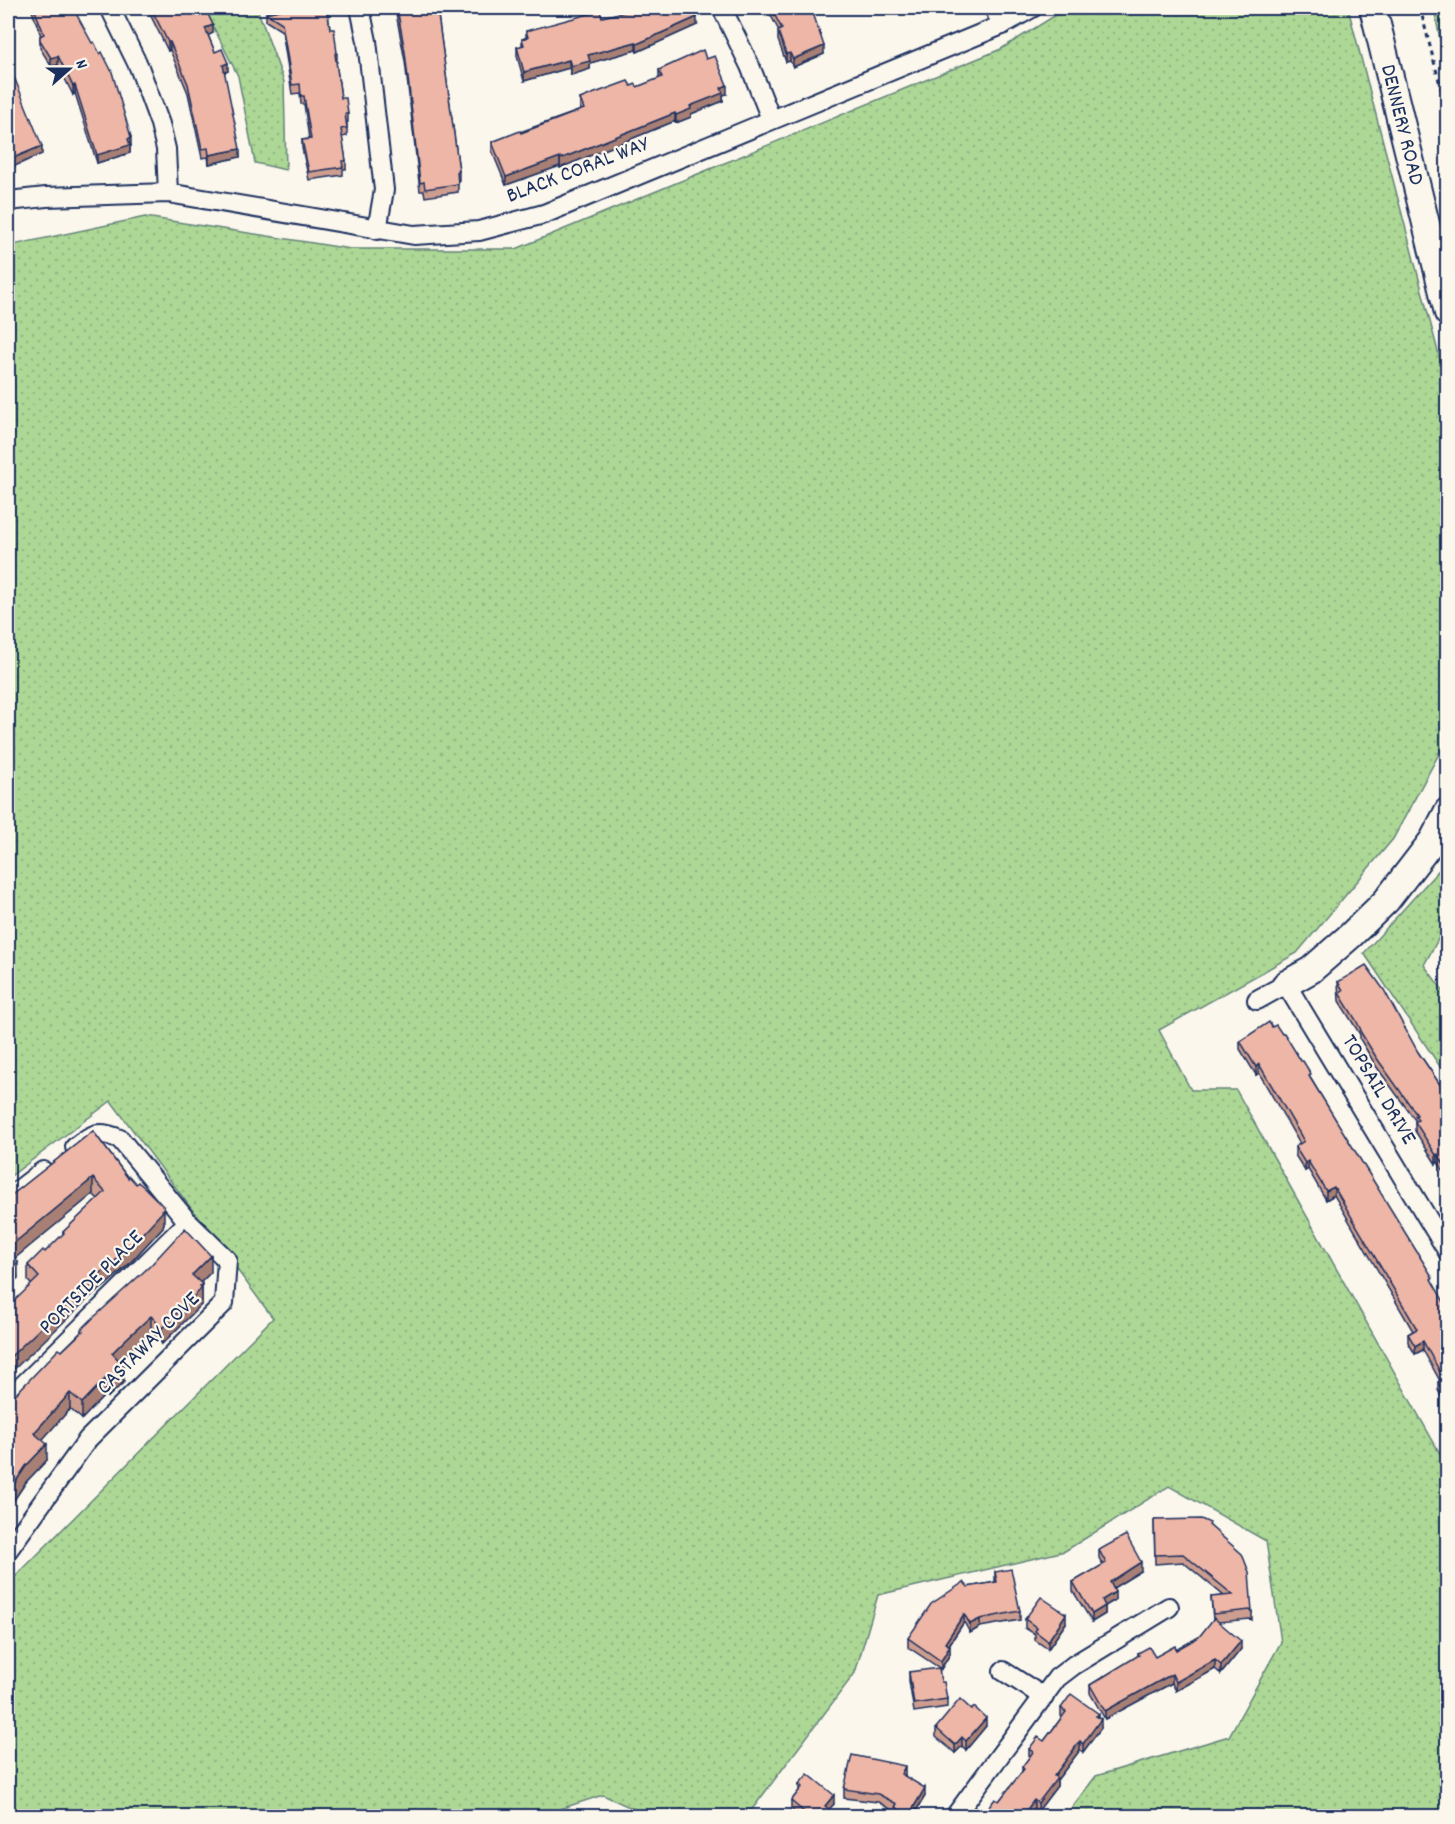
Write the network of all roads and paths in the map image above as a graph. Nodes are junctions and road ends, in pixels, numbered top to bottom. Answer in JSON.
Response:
{"nodes":[{"id":1,"x":110,"y":8,"type":"edge"},
{"id":2,"x":360,"y":8,"type":"edge"},
{"id":3,"x":722,"y":8,"type":"edge"},
{"id":4,"x":994,"y":8,"type":"edge"},
{"id":5,"x":1032,"y":8,"type":"edge"},
{"id":6,"x":1372,"y":8,"type":"edge"},
{"id":7,"x":1420,"y":8,"type":"edge"},
{"id":8,"x":1002,"y":25,"type":"junction"},
{"id":9,"x":1448,"y":115,"type":"edge"},
{"id":10,"x":771,"y":119,"type":"junction"},
{"id":11,"x":168,"y":193,"type":"junction"},
{"id":12,"x":8,"y":201,"type":"edge"},
{"id":13,"x":377,"y":230,"type":"junction"},
{"id":14,"x":1448,"y":313,"type":"edge"},
{"id":15,"x":1448,"y":811,"type":"edge"},
{"id":16,"x":1286,"y":984,"type":"junction"},
{"id":17,"x":1257,"y":1000,"type":"dead end"},
{"id":18,"x":8,"y":1198,"type":"edge"},
{"id":19,"x":188,"y":1221,"type":"junction"},
{"id":20,"x":1448,"y":1252,"type":"edge"},
{"id":21,"x":8,"y":1405,"type":"edge"},
{"id":22,"x":8,"y":1550,"type":"edge"},
{"id":23,"x":1169,"y":1607,"type":"dead end"},
{"id":24,"x":1003,"y":1671,"type":"dead end"},
{"id":25,"x":1044,"y":1697,"type":"junction"},
{"id":26,"x":955,"y":1816,"type":"edge"}],
"edges":[{"from":1,"to":11,"type":"street"},
{"from":2,"to":13,"type":"street"},
{"from":3,"to":10,"type":"street"},
{"from":4,"to":8,"type":"street"},
{"from":5,"to":8,"type":"street","name":"BLACK CORAL WAY"},
{"from":6,"to":14,"type":"street","name":"DENNERY ROAD"},
{"from":7,"to":9,"type":"path"},
{"from":8,"to":10,"type":"street","name":"BLACK CORAL WAY"},
{"from":10,"to":13,"type":"street","name":"BLACK CORAL WAY"},
{"from":11,"to":12,"type":"street","name":"BLACK CORAL WAY"},
{"from":11,"to":13,"type":"street","name":"BLACK CORAL WAY"},
{"from":15,"to":16,"type":"street"},
{"from":16,"to":17,"type":"street"},
{"from":16,"to":20,"type":"street","name":"TOPSAIL DRIVE"},
{"from":18,"to":19,"type":"street","name":"CASTAWAY COVE"},
{"from":19,"to":21,"type":"street","name":"PORTSIDE PLACE"},
{"from":19,"to":22,"type":"street","name":"CASTAWAY COVE"},
{"from":23,"to":25,"type":"street"},
{"from":24,"to":25,"type":"street"},
{"from":25,"to":26,"type":"street"}]}
